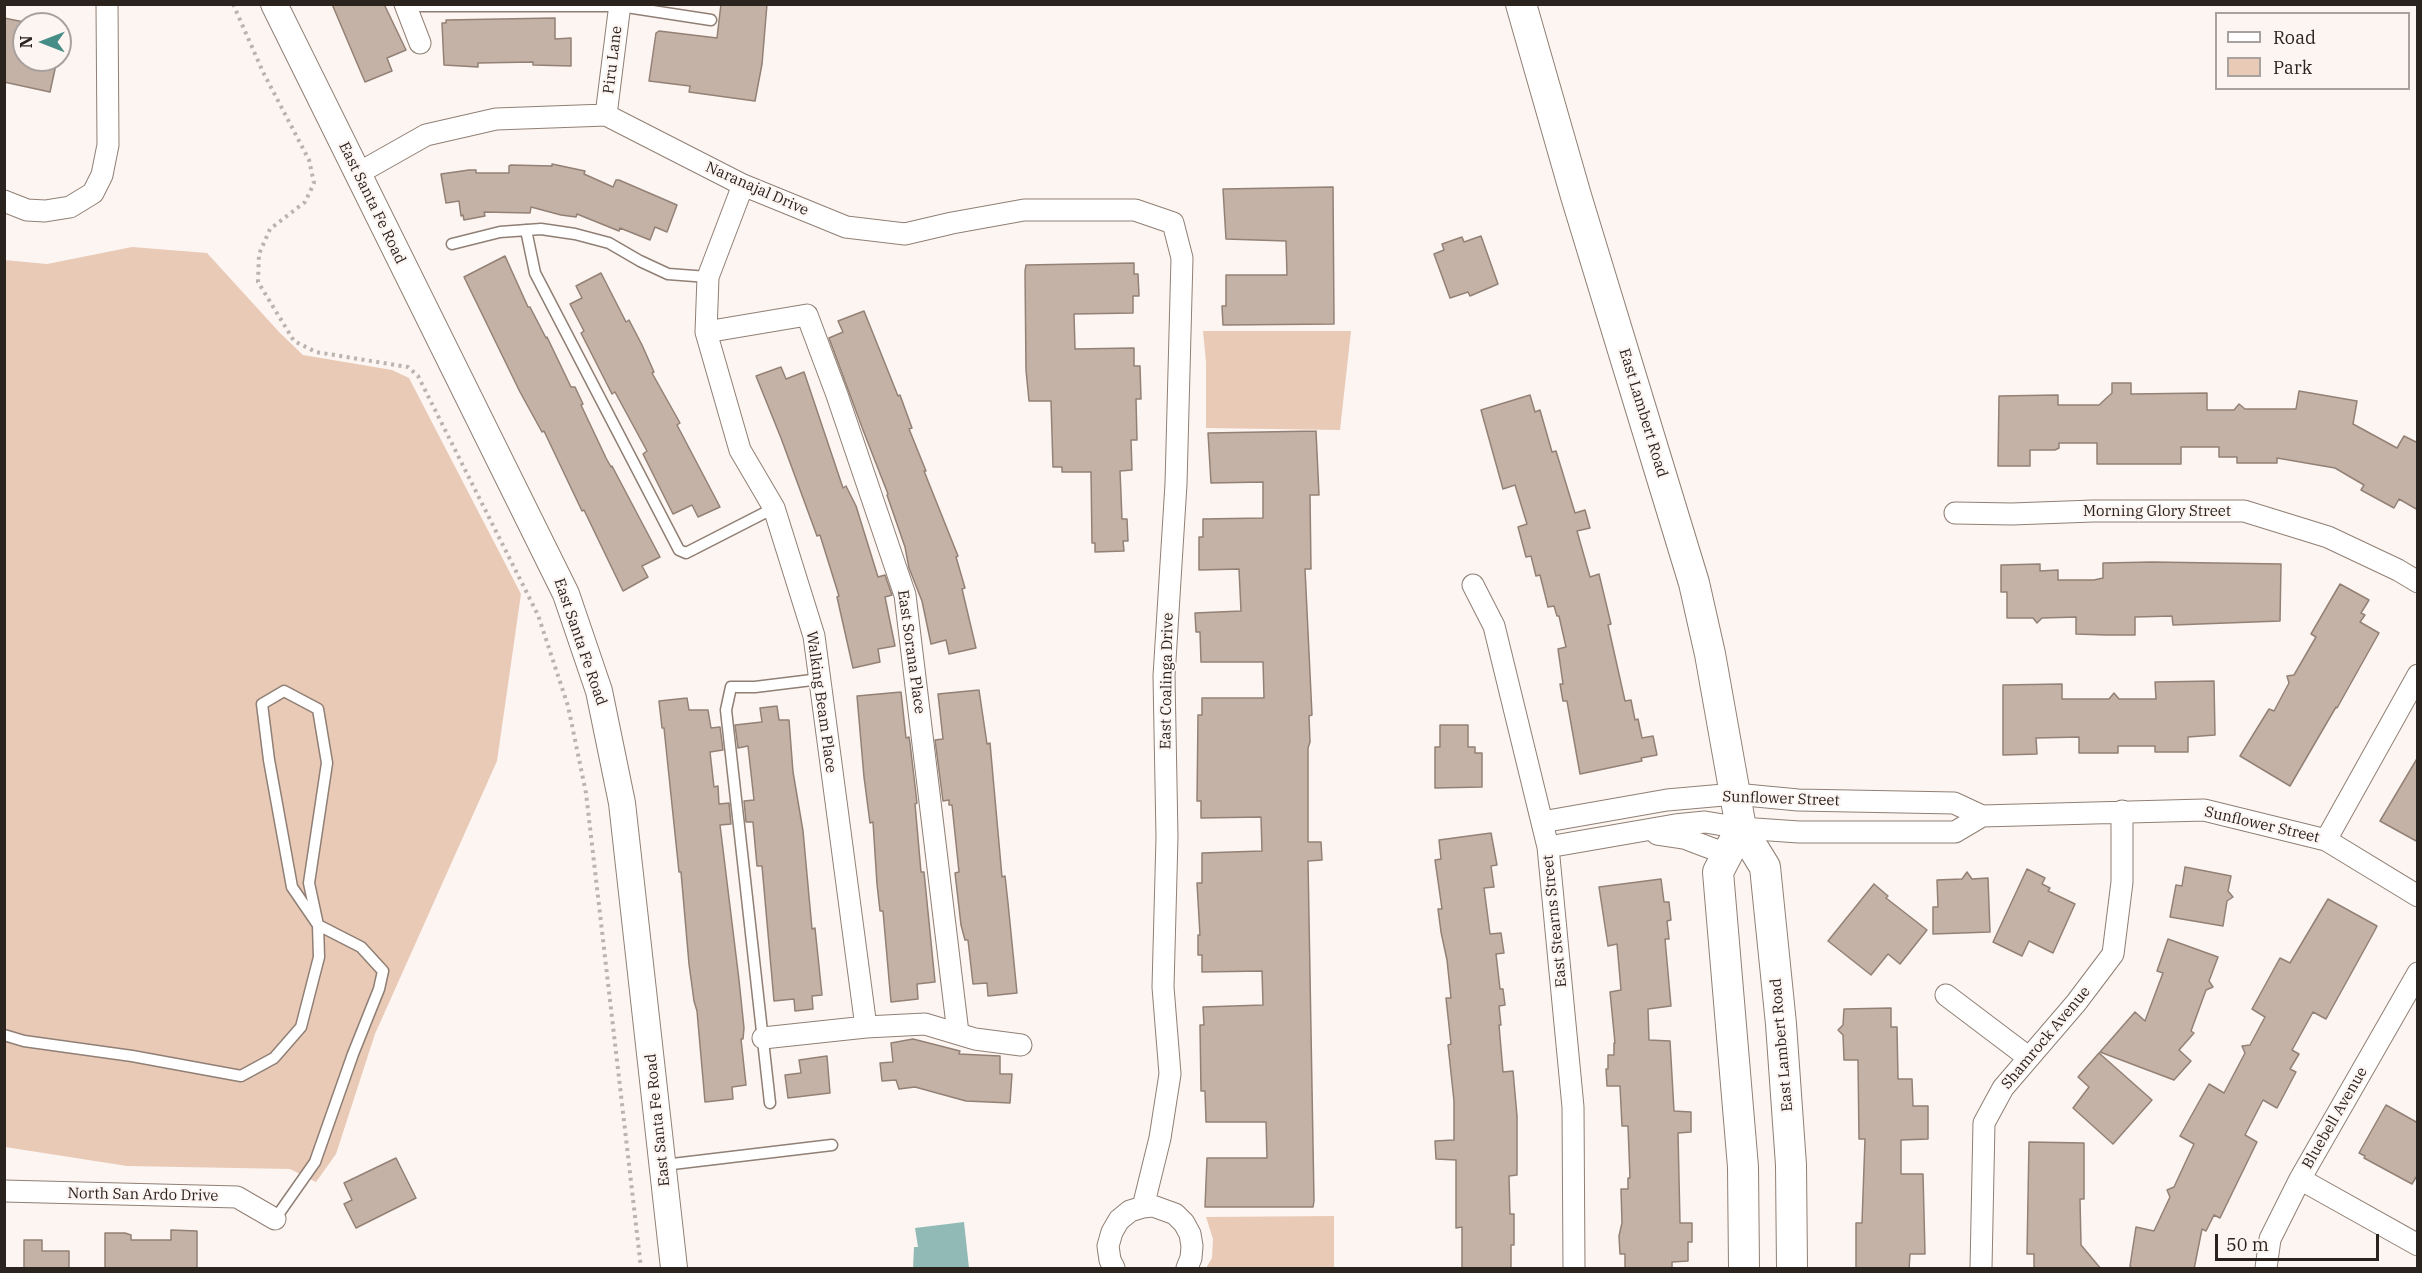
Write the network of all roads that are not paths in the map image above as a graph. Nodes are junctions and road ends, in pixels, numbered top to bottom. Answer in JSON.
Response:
{"nodes":[{"id":1,"x":107,"y":4,"type":"edge"},
{"id":2,"x":274,"y":4,"type":"edge"},
{"id":3,"x":1521,"y":4,"type":"edge"},
{"id":4,"x":405,"y":5,"type":"edge"},
{"id":5,"x":620,"y":5,"type":"edge"},
{"id":6,"x":711,"y":20,"type":"dead end"},
{"id":7,"x":420,"y":43,"type":"dead end"},
{"id":8,"x":606,"y":115,"type":"junction"},
{"id":9,"x":357,"y":174,"type":"junction"},
{"id":10,"x":743,"y":185,"type":"junction"},
{"id":11,"x":4,"y":201,"type":"edge"},
{"id":12,"x":1173,"y":224,"type":"joint"},
{"id":13,"x":526,"y":230,"type":"junction"},
{"id":14,"x":452,"y":244,"type":"dead end"},
{"id":15,"x":708,"y":277,"type":"junction"},
{"id":16,"x":706,"y":332,"type":"junction"},
{"id":17,"x":774,"y":508,"type":"junction"},
{"id":18,"x":1955,"y":513,"type":"dead end"},
{"id":19,"x":2418,"y":582,"type":"edge"},
{"id":20,"x":1473,"y":585,"type":"dead end"},
{"id":21,"x":2418,"y":675,"type":"edge"},
{"id":22,"x":820,"y":679,"type":"junction"},
{"id":23,"x":1735,"y":794,"type":"junction"},
{"id":24,"x":2122,"y":811,"type":"junction"},
{"id":25,"x":1982,"y":816,"type":"junction"},
{"id":26,"x":1542,"y":822,"type":"junction"},
{"id":27,"x":1741,"y":828,"type":"junction"},
{"id":28,"x":1639,"y":831,"type":"junction"},
{"id":29,"x":2326,"y":840,"type":"junction"},
{"id":30,"x":1548,"y":847,"type":"junction"},
{"id":31,"x":1725,"y":858,"type":"junction"},
{"id":32,"x":2418,"y":896,"type":"edge"},
{"id":33,"x":318,"y":925,"type":"junction"},
{"id":34,"x":2418,"y":973,"type":"edge"},
{"id":35,"x":1946,"y":995,"type":"dead end"},
{"id":36,"x":866,"y":1027,"type":"junction"},
{"id":37,"x":958,"y":1033,"type":"junction"},
{"id":38,"x":4,"y":1035,"type":"edge"},
{"id":39,"x":763,"y":1038,"type":"junction"},
{"id":40,"x":1021,"y":1045,"type":"dead end"},
{"id":41,"x":2028,"y":1057,"type":"junction"},
{"id":42,"x":770,"y":1103,"type":"dead end"},
{"id":43,"x":1160,"y":1138,"type":"junction"},
{"id":44,"x":832,"y":1145,"type":"dead end"},
{"id":45,"x":664,"y":1165,"type":"junction"},
{"id":46,"x":2300,"y":1179,"type":"junction"},
{"id":47,"x":4,"y":1191,"type":"edge"},
{"id":48,"x":1143,"y":1207,"type":"junction"},
{"id":49,"x":1164,"y":1208,"type":"junction"},
{"id":50,"x":275,"y":1219,"type":"joint"},
{"id":51,"x":2418,"y":1245,"type":"edge"},
{"id":52,"x":674,"y":1269,"type":"edge"},
{"id":53,"x":1114,"y":1269,"type":"edge"},
{"id":54,"x":1187,"y":1269,"type":"edge"},
{"id":55,"x":1574,"y":1269,"type":"edge"},
{"id":56,"x":1744,"y":1269,"type":"edge"},
{"id":57,"x":1792,"y":1269,"type":"edge"},
{"id":58,"x":1981,"y":1269,"type":"edge"},
{"id":59,"x":2266,"y":1269,"type":"edge"}],
"edges":[{"from":1,"to":11,"type":"street"},
{"from":2,"to":9,"type":"street","name":"East Santa Fe Road"},
{"from":3,"to":23,"type":"main road","name":"East Lambert Road"},
{"from":4,"to":5,"type":"lane"},
{"from":4,"to":7,"type":"street"},
{"from":5,"to":6,"type":"lane"},
{"from":5,"to":8,"type":"street","name":"Piru Lane"},
{"from":8,"to":9,"type":"street","name":"Naranajal Drive"},
{"from":8,"to":10,"type":"street","name":"Naranajal Drive"},
{"from":9,"to":45,"type":"street","name":"East Santa Fe Road"},
{"from":10,"to":12,"type":"street","name":"Naranajal Drive"},
{"from":10,"to":15,"type":"street","name":"Walking Beam Place"},
{"from":12,"to":43,"type":"street","name":"East Coalinga Drive"},
{"from":13,"to":14,"type":"lane"},
{"from":13,"to":15,"type":"lane"},
{"from":13,"to":17,"type":"lane"},
{"from":15,"to":16,"type":"street","name":"Walking Beam Place"},
{"from":16,"to":17,"type":"street","name":"Walking Beam Place"},
{"from":16,"to":37,"type":"street","name":"East Sorana Place"},
{"from":17,"to":22,"type":"street","name":"Walking Beam Place"},
{"from":18,"to":19,"type":"street","name":"Morning Glory Street"},
{"from":20,"to":26,"type":"street","name":"East Stearns Street"},
{"from":21,"to":29,"type":"street"},
{"from":22,"to":36,"type":"street","name":"Walking Beam Place"},
{"from":22,"to":39,"type":"lane"},
{"from":23,"to":25,"type":"street","name":"Sunflower Street"},
{"from":23,"to":26,"type":"street","name":"Sunflower Street"},
{"from":23,"to":27,"type":"main road","name":"East Lambert Road"},
{"from":24,"to":25,"type":"street","name":"Sunflower Street"},
{"from":24,"to":29,"type":"street","name":"Sunflower Street"},
{"from":24,"to":41,"type":"street","name":"Shamrock Avenue"},
{"from":25,"to":27,"type":"street","name":"Sunflower Street"},
{"from":26,"to":30,"type":"street","name":"East Stearns Street"},
{"from":27,"to":28,"type":"street","name":"Sunflower Street"},
{"from":27,"to":31,"type":"main road"},
{"from":27,"to":57,"type":"main road","name":"East Lambert Road"},
{"from":28,"to":30,"type":"street","name":"Sunflower Street"},
{"from":28,"to":31,"type":"street"},
{"from":29,"to":32,"type":"street","name":"Sunflower Street"},
{"from":30,"to":55,"type":"street","name":"East Stearns Street"},
{"from":31,"to":56,"type":"main road"},
{"from":33,"to":33,"type":"lane"},
{"from":33,"to":38,"type":"lane"},
{"from":33,"to":50,"type":"lane"},
{"from":34,"to":46,"type":"street","name":"Bluebell Avenue"},
{"from":35,"to":41,"type":"street"},
{"from":36,"to":37,"type":"street"},
{"from":36,"to":39,"type":"street"},
{"from":37,"to":40,"type":"street"},
{"from":39,"to":42,"type":"lane"},
{"from":41,"to":58,"type":"street","name":"Shamrock Avenue"},
{"from":43,"to":48,"type":"street"},
{"from":43,"to":49,"type":"street"},
{"from":44,"to":45,"type":"lane"},
{"from":45,"to":52,"type":"street","name":"East Santa Fe Road"},
{"from":46,"to":51,"type":"street"},
{"from":46,"to":59,"type":"street","name":"Bluebell Avenue"},
{"from":47,"to":50,"type":"street","name":"North San Ardo Drive"},
{"from":48,"to":49,"type":"street"},
{"from":48,"to":53,"type":"street"},
{"from":49,"to":54,"type":"street"}]}
